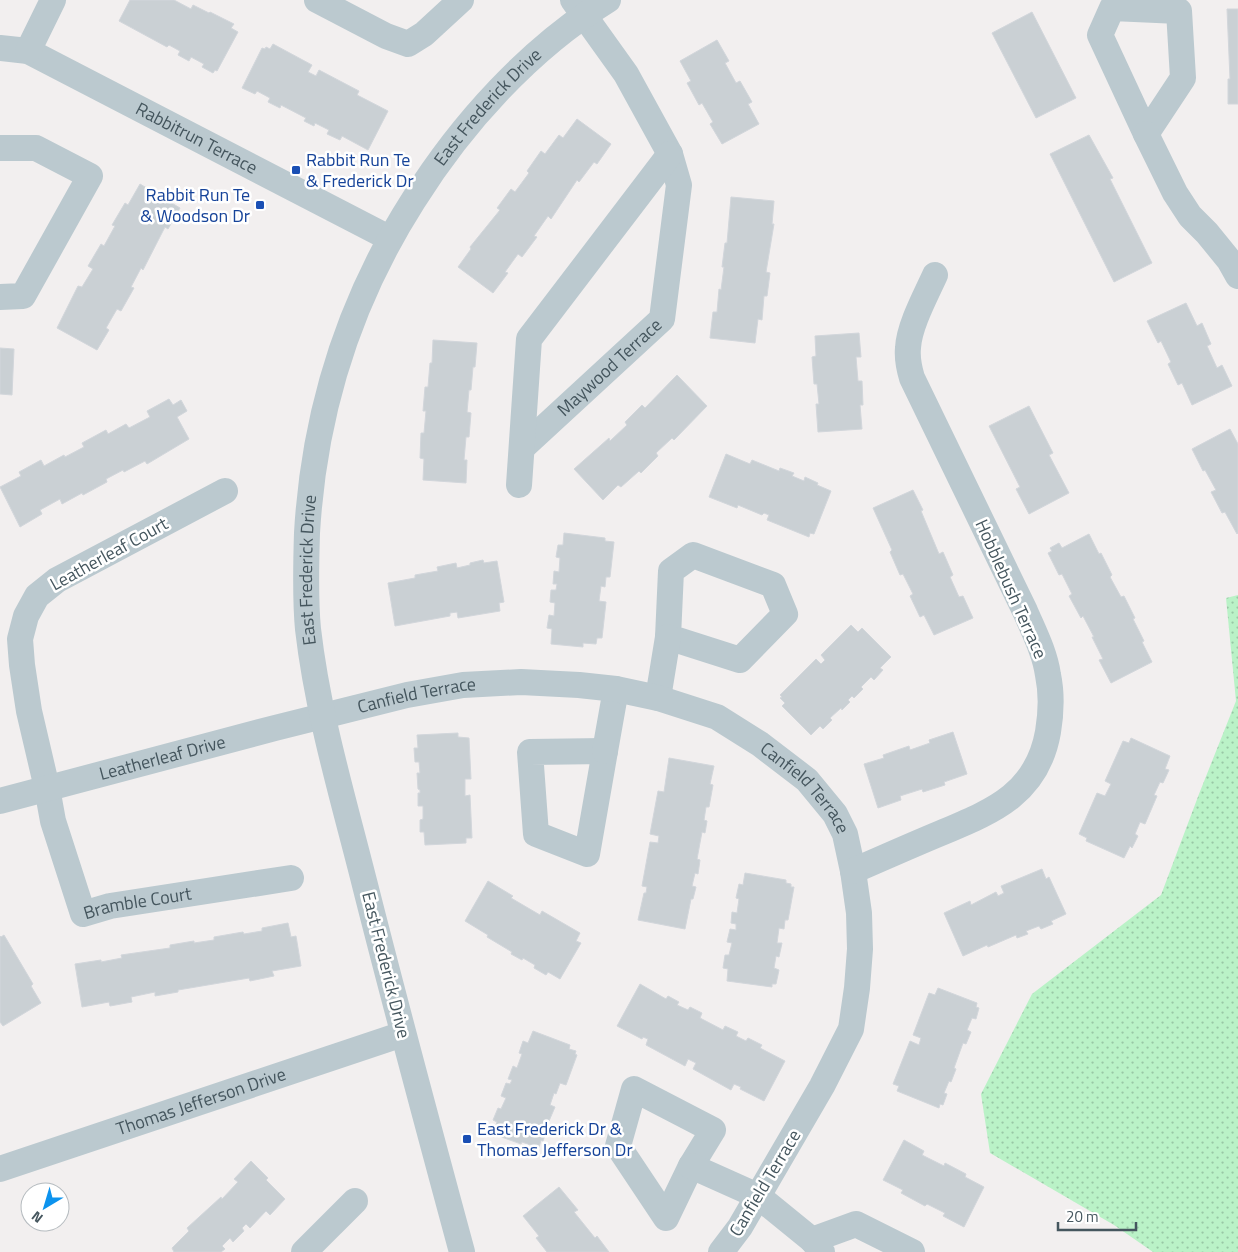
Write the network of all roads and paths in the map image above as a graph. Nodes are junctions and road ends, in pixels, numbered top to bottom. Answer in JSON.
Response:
{"nodes":[{"id":1,"x":53,"y":0,"type":"edge"},
{"id":2,"x":318,"y":0,"type":"edge"},
{"id":3,"x":462,"y":0,"type":"edge"},
{"id":4,"x":608,"y":0,"type":"edge"},
{"id":5,"x":579,"y":7,"type":"edge"},
{"id":6,"x":0,"y":48,"type":"edge"},
{"id":7,"x":28,"y":51,"type":"junction"},
{"id":8,"x":1146,"y":134,"type":"junction"},
{"id":9,"x":0,"y":148,"type":"edge"},
{"id":10,"x":670,"y":154,"type":"junction"},
{"id":11,"x":390,"y":238,"type":"junction"},
{"id":12,"x":935,"y":275,"type":"dead end"},
{"id":13,"x":1238,"y":276,"type":"edge"},
{"id":14,"x":0,"y":296,"type":"edge"},
{"id":15,"x":522,"y":448,"type":"junction"},
{"id":16,"x":519,"y":485,"type":"dead end"},
{"id":17,"x":224,"y":491,"type":"dead end"},
{"id":18,"x":668,"y":637,"type":"junction"},
{"id":19,"x":616,"y":689,"type":"junction"},
{"id":20,"x":658,"y":698,"type":"junction"},
{"id":21,"x":323,"y":716,"type":"junction"},
{"id":22,"x":605,"y":751,"type":"dead end"},
{"id":23,"x":47,"y":788,"type":"junction"},
{"id":24,"x":0,"y":801,"type":"edge"},
{"id":25,"x":854,"y":870,"type":"junction"},
{"id":26,"x":291,"y":878,"type":"dead end"},
{"id":27,"x":403,"y":1034,"type":"junction"},
{"id":28,"x":691,"y":1166,"type":"junction"},
{"id":29,"x":0,"y":1168,"type":"edge"},
{"id":30,"x":758,"y":1196,"type":"junction"},
{"id":31,"x":355,"y":1201,"type":"dead end"},
{"id":32,"x":817,"y":1246,"type":"edge"},
{"id":33,"x":304,"y":1252,"type":"edge"},
{"id":34,"x":462,"y":1252,"type":"edge"},
{"id":35,"x":721,"y":1252,"type":"edge"},
{"id":36,"x":912,"y":1252,"type":"edge"}],
"edges":[{"from":1,"to":7,"type":"street"},
{"from":2,"to":3,"type":"street"},
{"from":4,"to":5,"type":"street","name":"East Frederick Drive"},
{"from":5,"to":10,"type":"street","name":"Maywood Terrace"},
{"from":5,"to":11,"type":"street","name":"East Frederick Drive"},
{"from":6,"to":7,"type":"street","name":"Rabbitrun Terrace"},
{"from":7,"to":11,"type":"street","name":"Rabbitrun Terrace"},
{"from":8,"to":8,"type":"street"},
{"from":8,"to":13,"type":"street"},
{"from":9,"to":14,"type":"street"},
{"from":10,"to":15,"type":"street"},
{"from":10,"to":15,"type":"street","name":"Maywood Terrace"},
{"from":11,"to":21,"type":"street","name":"East Frederick Drive"},
{"from":12,"to":25,"type":"street","name":"Hobblebush Terrace"},
{"from":15,"to":16,"type":"street"},
{"from":17,"to":23,"type":"street","name":"Leatherleaf Court"},
{"from":18,"to":18,"type":"street"},
{"from":18,"to":20,"type":"street"},
{"from":19,"to":20,"type":"street","name":"Canfield Terrace"},
{"from":19,"to":21,"type":"street","name":"Canfield Terrace"},
{"from":19,"to":22,"type":"street"},
{"from":20,"to":25,"type":"street","name":"Canfield Terrace"},
{"from":21,"to":23,"type":"street","name":"Leatherleaf Drive"},
{"from":21,"to":27,"type":"street","name":"East Frederick Drive"},
{"from":23,"to":24,"type":"street","name":"Leatherleaf Drive"},
{"from":23,"to":26,"type":"street","name":"Bramble Court"},
{"from":25,"to":30,"type":"street","name":"Canfield Terrace"},
{"from":27,"to":29,"type":"street","name":"Thomas Jefferson Drive"},
{"from":27,"to":34,"type":"street","name":"East Frederick Drive"},
{"from":28,"to":28,"type":"street"},
{"from":28,"to":30,"type":"street"},
{"from":30,"to":32,"type":"street"},
{"from":30,"to":35,"type":"street","name":"Canfield Terrace"},
{"from":31,"to":33,"type":"street"},
{"from":32,"to":36,"type":"street"}]}
